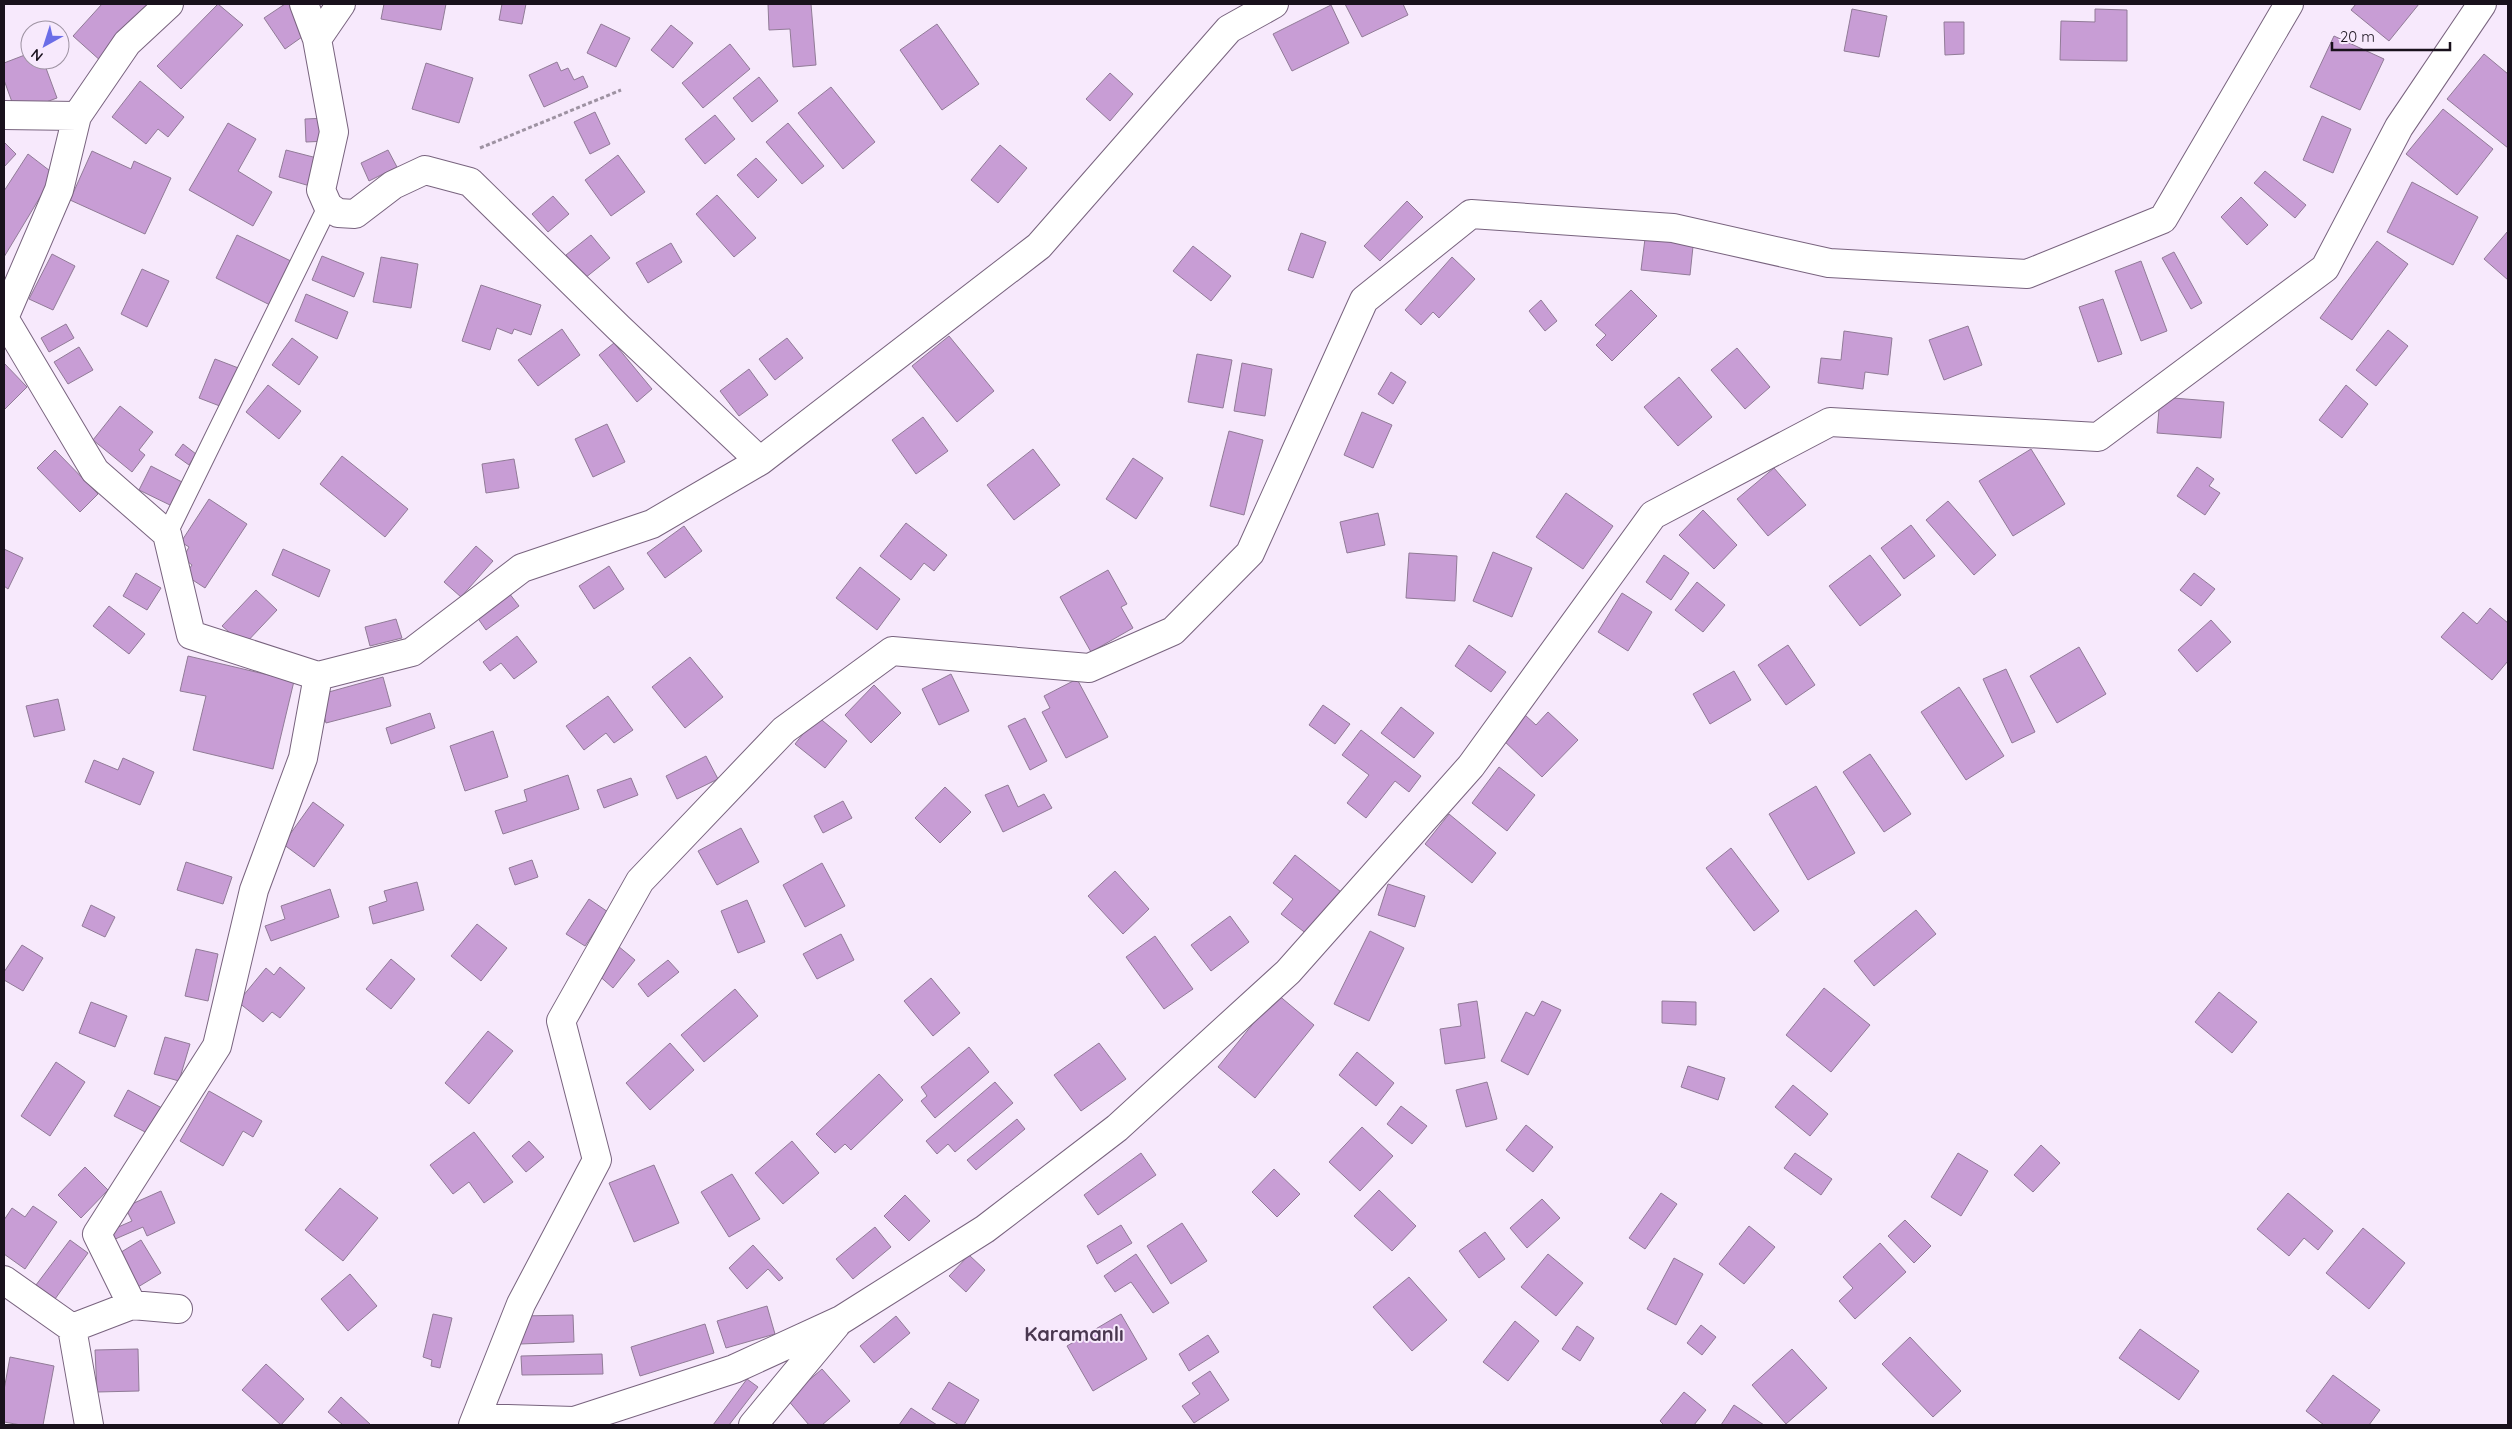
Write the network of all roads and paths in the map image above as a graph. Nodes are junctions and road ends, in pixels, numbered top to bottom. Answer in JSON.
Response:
{"nodes":[{"id":1,"x":169,"y":4,"type":"edge"},
{"id":2,"x":304,"y":4,"type":"edge"},
{"id":3,"x":341,"y":4,"type":"edge"},
{"id":4,"x":1274,"y":4,"type":"edge"},
{"id":5,"x":2289,"y":4,"type":"edge"},
{"id":6,"x":2482,"y":4,"type":"edge"},
{"id":7,"x":317,"y":39,"type":"junction"},
{"id":8,"x":620,"y":90,"type":"dead end"},
{"id":9,"x":4,"y":115,"type":"edge"},
{"id":10,"x":77,"y":116,"type":"junction"},
{"id":11,"x":478,"y":148,"type":"dead end"},
{"id":12,"x":328,"y":206,"type":"junction"},
{"id":13,"x":4,"y":318,"type":"edge"},
{"id":14,"x":760,"y":461,"type":"junction"},
{"id":15,"x":167,"y":534,"type":"junction"},
{"id":16,"x":318,"y":676,"type":"junction"},
{"id":17,"x":4,"y":1280,"type":"edge"},
{"id":18,"x":132,"y":1305,"type":"junction"},
{"id":19,"x":178,"y":1309,"type":"dead end"},
{"id":20,"x":840,"y":1320,"type":"junction"},
{"id":21,"x":72,"y":1328,"type":"junction"},
{"id":22,"x":475,"y":1422,"type":"edge"},
{"id":23,"x":89,"y":1425,"type":"edge"},
{"id":24,"x":753,"y":1425,"type":"edge"}],
"edges":[{"from":1,"to":10,"type":"street"},
{"from":2,"to":7,"type":"street"},
{"from":3,"to":7,"type":"street"},
{"from":4,"to":14,"type":"street"},
{"from":5,"to":22,"type":"street"},
{"from":6,"to":20,"type":"street"},
{"from":7,"to":12,"type":"street"},
{"from":8,"to":11,"type":"path"},
{"from":9,"to":10,"type":"street"},
{"from":10,"to":13,"type":"street"},
{"from":12,"to":14,"type":"street"},
{"from":12,"to":15,"type":"lane"},
{"from":13,"to":15,"type":"street"},
{"from":14,"to":16,"type":"street"},
{"from":15,"to":16,"type":"street"},
{"from":16,"to":18,"type":"street"},
{"from":17,"to":21,"type":"street"},
{"from":18,"to":19,"type":"street"},
{"from":18,"to":21,"type":"street"},
{"from":20,"to":22,"type":"street"},
{"from":20,"to":24,"type":"street"},
{"from":21,"to":23,"type":"street"}]}
